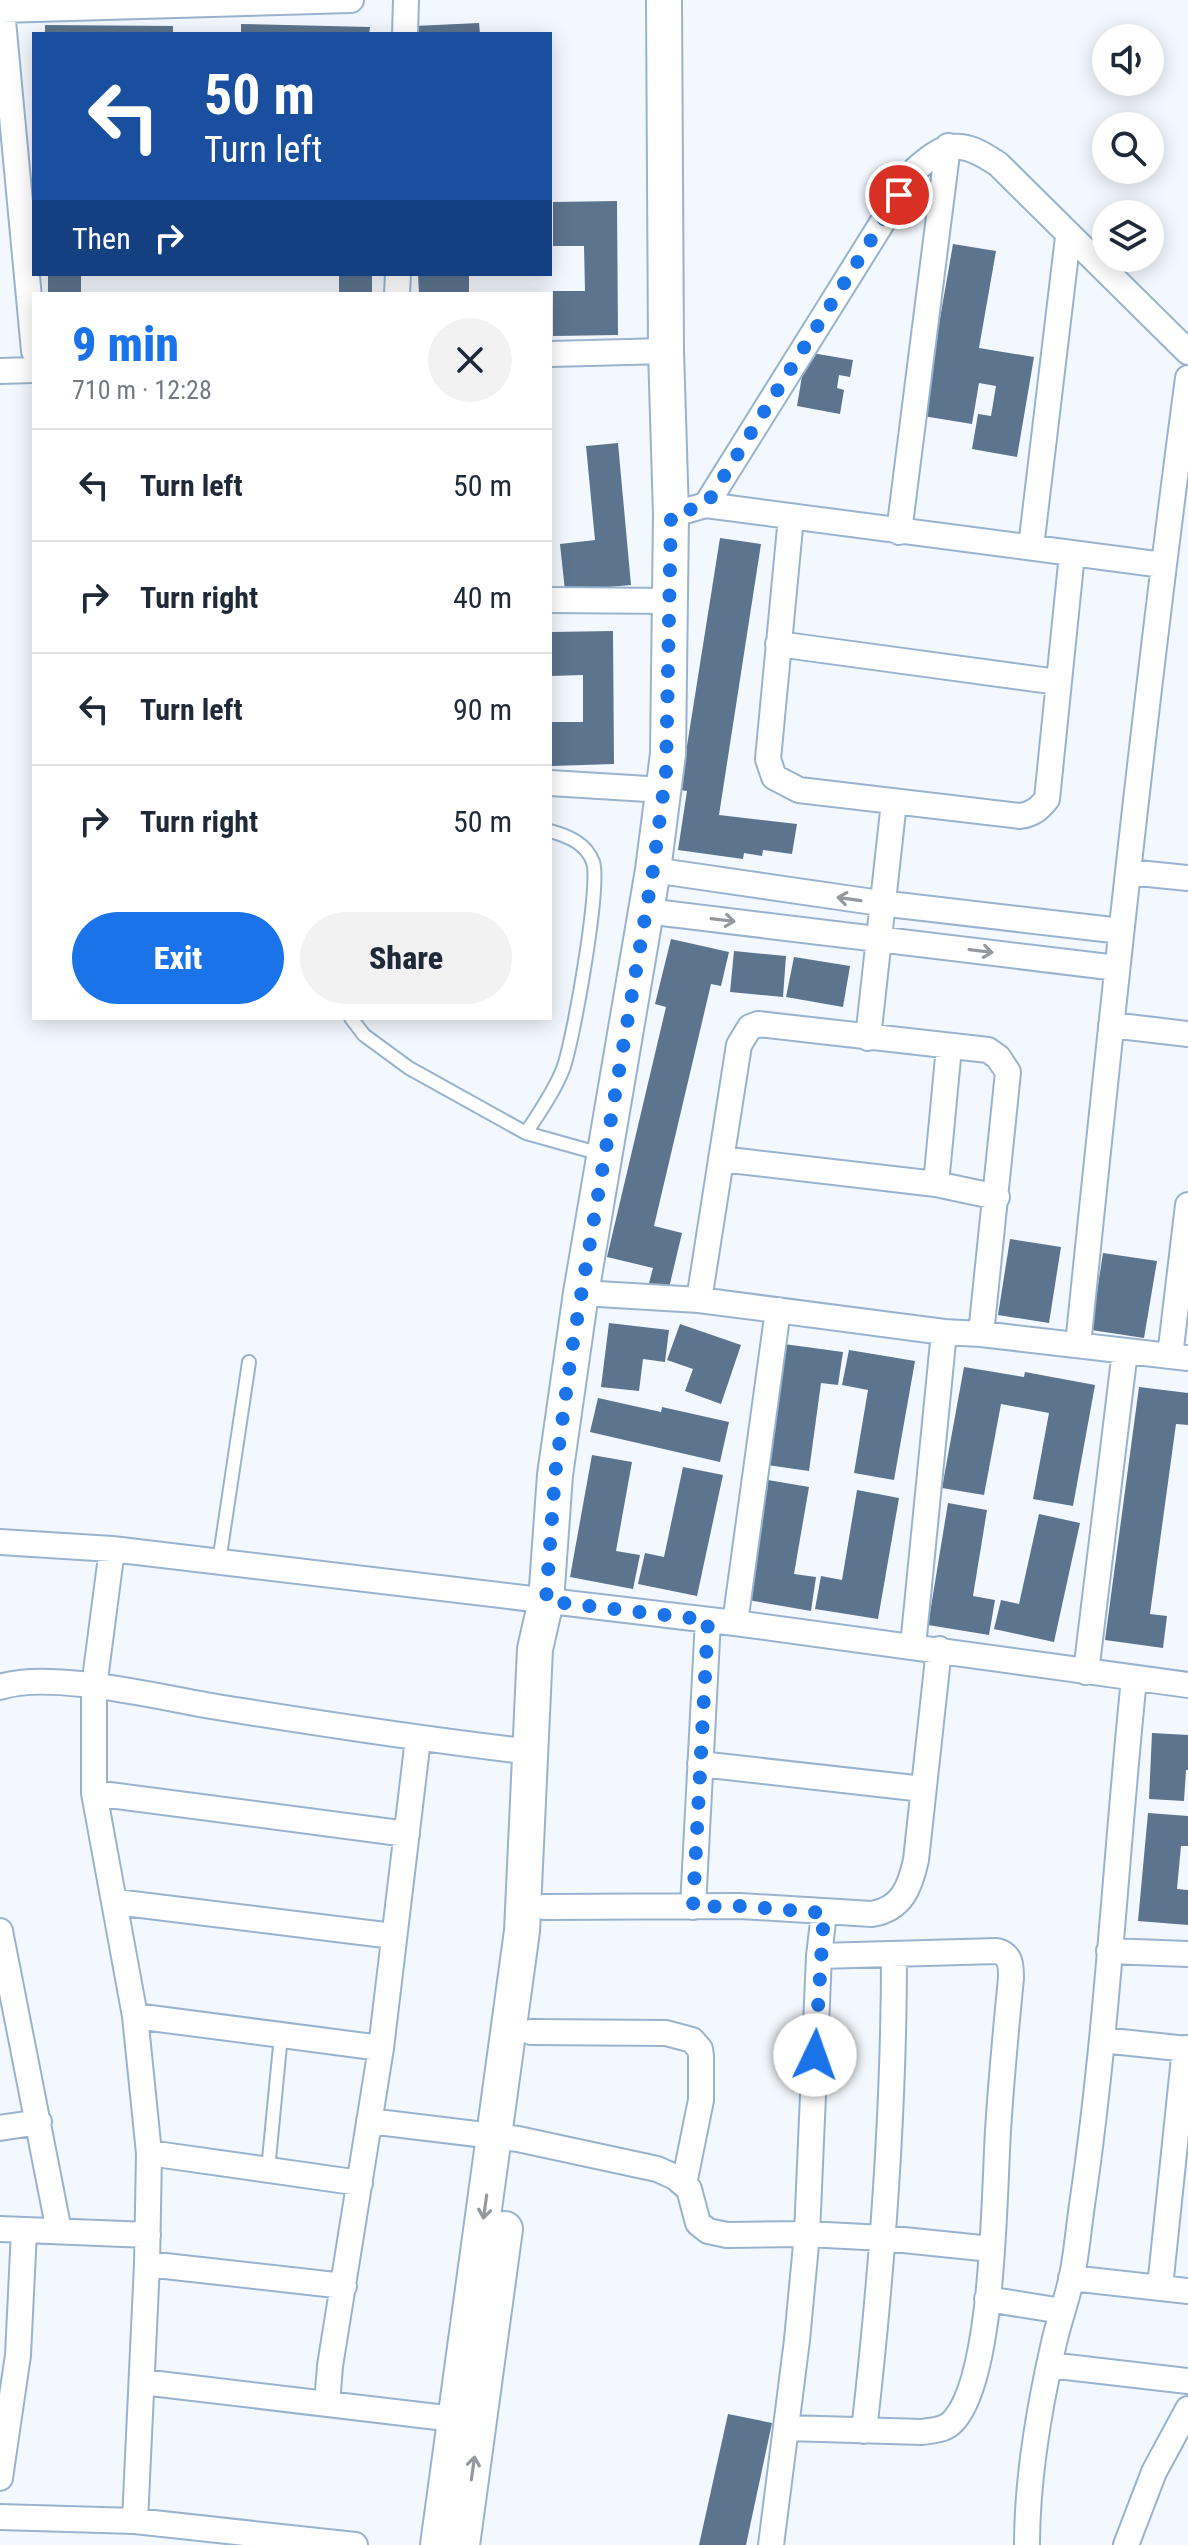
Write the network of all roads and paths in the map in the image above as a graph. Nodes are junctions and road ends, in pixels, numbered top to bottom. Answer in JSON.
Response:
{"nodes":[{"id":1,"x":351,"y":0,"type":"edge"},
{"id":2,"x":406,"y":0,"type":"edge"},
{"id":3,"x":664,"y":0,"type":"edge"},
{"id":4,"x":1,"y":10,"type":"edge"},
{"id":5,"x":405,"y":32,"type":"edge"},
{"id":6,"x":948,"y":146,"type":"junction"},
{"id":7,"x":27,"y":194,"type":"edge"},
{"id":8,"x":1068,"y":237,"type":"junction"},
{"id":9,"x":32,"y":306,"type":"edge"},
{"id":10,"x":666,"y":351,"type":"junction"},
{"id":11,"x":1188,"y":352,"type":"edge"},
{"id":12,"x":552,"y":354,"type":"edge"},
{"id":13,"x":32,"y":370,"type":"edge"},
{"id":14,"x":0,"y":371,"type":"edge"},
{"id":15,"x":1188,"y":378,"type":"edge"},
{"id":16,"x":706,"y":505,"type":"junction"},
{"id":17,"x":671,"y":515,"type":"junction"},
{"id":18,"x":791,"y":517,"type":"junction"},
{"id":19,"x":899,"y":532,"type":"junction"},
{"id":20,"x":1031,"y":547,"type":"junction"},
{"id":21,"x":1072,"y":554,"type":"junction"},
{"id":22,"x":1163,"y":565,"type":"junction"},
{"id":23,"x":552,"y":600,"type":"edge"},
{"id":24,"x":671,"y":601,"type":"junction"},
{"id":25,"x":778,"y":644,"type":"junction"},
{"id":26,"x":1058,"y":682,"type":"junction"},
{"id":27,"x":552,"y":783,"type":"edge"},
{"id":28,"x":664,"y":790,"type":"junction"},
{"id":29,"x":894,"y":802,"type":"junction"},
{"id":30,"x":552,"y":832,"type":"edge"},
{"id":31,"x":653,"y":870,"type":"junction"},
{"id":32,"x":1128,"y":872,"type":"junction"},
{"id":33,"x":1188,"y":878,"type":"edge"},
{"id":34,"x":880,"y":903,"type":"junction"},
{"id":35,"x":646,"y":911,"type":"junction"},
{"id":36,"x":1121,"y":931,"type":"junction"},
{"id":37,"x":878,"y":939,"type":"junction"},
{"id":38,"x":1117,"y":968,"type":"junction"},
{"id":39,"x":353,"y":1020,"type":"edge"},
{"id":40,"x":1111,"y":1025,"type":"junction"},
{"id":41,"x":1188,"y":1034,"type":"edge"},
{"id":42,"x":868,"y":1038,"type":"junction"},
{"id":43,"x":949,"y":1047,"type":"junction"},
{"id":44,"x":526,"y":1133,"type":"junction"},
{"id":45,"x":605,"y":1155,"type":"junction"},
{"id":46,"x":721,"y":1159,"type":"junction"},
{"id":47,"x":936,"y":1184,"type":"junction"},
{"id":48,"x":997,"y":1197,"type":"junction"},
{"id":49,"x":1188,"y":1205,"type":"edge"},
{"id":50,"x":581,"y":1293,"type":"junction"},
{"id":51,"x":699,"y":1300,"type":"junction"},
{"id":52,"x":778,"y":1310,"type":"junction"},
{"id":53,"x":944,"y":1332,"type":"junction"},
{"id":54,"x":981,"y":1334,"type":"junction"},
{"id":55,"x":1078,"y":1345,"type":"junction"},
{"id":56,"x":1125,"y":1351,"type":"junction"},
{"id":57,"x":1179,"y":1357,"type":"edge"},
{"id":58,"x":249,"y":1362,"type":"dead end"},
{"id":59,"x":0,"y":1542,"type":"edge"},
{"id":60,"x":112,"y":1549,"type":"junction"},
{"id":61,"x":219,"y":1562,"type":"junction"},
{"id":62,"x":546,"y":1601,"type":"junction"},
{"id":63,"x":708,"y":1620,"type":"junction"},
{"id":64,"x":735,"y":1623,"type":"junction"},
{"id":65,"x":913,"y":1646,"type":"junction"},
{"id":66,"x":939,"y":1649,"type":"junction"},
{"id":67,"x":1086,"y":1672,"type":"junction"},
{"id":68,"x":1134,"y":1679,"type":"junction"},
{"id":69,"x":1188,"y":1685,"type":"edge"},
{"id":70,"x":0,"y":1687,"type":"edge"},
{"id":71,"x":94,"y":1687,"type":"junction"},
{"id":72,"x":418,"y":1739,"type":"junction"},
{"id":73,"x":532,"y":1752,"type":"junction"},
{"id":74,"x":700,"y":1764,"type":"junction"},
{"id":75,"x":923,"y":1789,"type":"junction"},
{"id":76,"x":94,"y":1793,"type":"junction"},
{"id":77,"x":407,"y":1834,"type":"junction"},
{"id":78,"x":116,"y":1902,"type":"junction"},
{"id":79,"x":544,"y":1907,"type":"junction"},
{"id":80,"x":693,"y":1907,"type":"junction"},
{"id":81,"x":824,"y":1913,"type":"junction"},
{"id":82,"x":0,"y":1931,"type":"edge"},
{"id":83,"x":393,"y":1936,"type":"junction"},
{"id":84,"x":1109,"y":1951,"type":"junction"},
{"id":85,"x":1188,"y":1954,"type":"edge"},
{"id":86,"x":894,"y":1955,"type":"junction"},
{"id":87,"x":819,"y":1956,"type":"junction"},
{"id":88,"x":135,"y":2016,"type":"junction"},
{"id":89,"x":531,"y":2032,"type":"junction"},
{"id":90,"x":281,"y":2035,"type":"junction"},
{"id":91,"x":1102,"y":2040,"type":"junction"},
{"id":92,"x":381,"y":2048,"type":"junction"},
{"id":93,"x":1186,"y":2048,"type":"edge"},
{"id":94,"x":369,"y":2121,"type":"junction"},
{"id":95,"x":39,"y":2122,"type":"junction"},
{"id":96,"x":0,"y":2128,"type":"edge"},
{"id":97,"x":506,"y":2138,"type":"junction"},
{"id":98,"x":149,"y":2153,"type":"junction"},
{"id":99,"x":268,"y":2170,"type":"junction"},
{"id":100,"x":360,"y":2183,"type":"junction"},
{"id":101,"x":684,"y":2184,"type":"junction"},
{"id":102,"x":12,"y":2230,"type":"edge"},
{"id":103,"x":59,"y":2231,"type":"junction"},
{"id":104,"x":807,"y":2234,"type":"junction"},
{"id":105,"x":148,"y":2235,"type":"junction"},
{"id":106,"x":884,"y":2238,"type":"junction"},
{"id":107,"x":991,"y":2249,"type":"junction"},
{"id":108,"x":147,"y":2264,"type":"junction"},
{"id":109,"x":1071,"y":2278,"type":"junction"},
{"id":110,"x":344,"y":2286,"type":"junction"},
{"id":111,"x":1160,"y":2287,"type":"junction"},
{"id":112,"x":1188,"y":2291,"type":"edge"},
{"id":113,"x":987,"y":2299,"type":"junction"},
{"id":114,"x":1062,"y":2311,"type":"junction"},
{"id":115,"x":9,"y":2355,"type":"edge"},
{"id":116,"x":1049,"y":2365,"type":"junction"},
{"id":117,"x":1188,"y":2381,"type":"edge"},
{"id":118,"x":142,"y":2382,"type":"junction"},
{"id":119,"x":327,"y":2404,"type":"junction"},
{"id":120,"x":454,"y":2419,"type":"junction"},
{"id":121,"x":1185,"y":2421,"type":"edge"},
{"id":122,"x":787,"y":2428,"type":"junction"},
{"id":123,"x":864,"y":2431,"type":"junction"},
{"id":124,"x":0,"y":2478,"type":"edge"},
{"id":125,"x":0,"y":2517,"type":"edge"},
{"id":126,"x":135,"y":2521,"type":"junction"},
{"id":127,"x":253,"y":2539,"type":"edge"},
{"id":128,"x":355,"y":2545,"type":"edge"},
{"id":129,"x":438,"y":2545,"type":"edge"},
{"id":130,"x":462,"y":2545,"type":"edge"},
{"id":131,"x":771,"y":2545,"type":"edge"},
{"id":132,"x":1027,"y":2545,"type":"edge"},
{"id":133,"x":1126,"y":2545,"type":"edge"}],
"edges":[{"from":1,"to":4,"type":"street"},
{"from":2,"to":5,"type":"street"},
{"from":3,"to":10,"type":"main road"},
{"from":4,"to":7,"type":"street"},
{"from":6,"to":8,"type":"street"},
{"from":6,"to":16,"type":"street"},
{"from":6,"to":19,"type":"street"},
{"from":7,"to":9,"type":"street"},
{"from":8,"to":11,"type":"street"},
{"from":8,"to":20,"type":"street"},
{"from":10,"to":12,"type":"street"},
{"from":10,"to":17,"type":"main road"},
{"from":13,"to":14,"type":"street"},
{"from":15,"to":22,"type":"street"},
{"from":16,"to":17,"type":"street"},
{"from":16,"to":18,"type":"street"},
{"from":17,"to":24,"type":"main road"},
{"from":18,"to":19,"type":"street"},
{"from":18,"to":25,"type":"street"},
{"from":19,"to":20,"type":"street"},
{"from":20,"to":21,"type":"street"},
{"from":21,"to":22,"type":"street"},
{"from":21,"to":26,"type":"street"},
{"from":22,"to":32,"type":"street"},
{"from":23,"to":24,"type":"street"},
{"from":24,"to":28,"type":"main road"},
{"from":25,"to":26,"type":"street"},
{"from":25,"to":29,"type":"street"},
{"from":26,"to":29,"type":"street"},
{"from":27,"to":28,"type":"street"},
{"from":28,"to":31,"type":"main road"},
{"from":29,"to":34,"type":"street"},
{"from":30,"to":44,"type":"lane"},
{"from":34,"to":31,"type":"street","one_way":true},
{"from":31,"to":35,"type":"main road"},
{"from":32,"to":33,"type":"street"},
{"from":32,"to":36,"type":"street"},
{"from":34,"to":36,"type":"street"},
{"from":34,"to":37,"type":"street"},
{"from":35,"to":37,"type":"street","one_way":true},
{"from":35,"to":45,"type":"main road"},
{"from":36,"to":38,"type":"street"},
{"from":37,"to":38,"type":"street","one_way":true},
{"from":37,"to":42,"type":"street"},
{"from":38,"to":40,"type":"street"},
{"from":39,"to":44,"type":"lane"},
{"from":40,"to":41,"type":"street"},
{"from":40,"to":55,"type":"street"},
{"from":42,"to":43,"type":"street"},
{"from":42,"to":46,"type":"street"},
{"from":43,"to":47,"type":"street"},
{"from":43,"to":48,"type":"street"},
{"from":44,"to":45,"type":"lane"},
{"from":45,"to":50,"type":"main road"},
{"from":46,"to":47,"type":"street"},
{"from":46,"to":51,"type":"street"},
{"from":47,"to":48,"type":"street"},
{"from":48,"to":54,"type":"street"},
{"from":49,"to":57,"type":"street"},
{"from":50,"to":51,"type":"street"},
{"from":50,"to":62,"type":"main road"},
{"from":51,"to":52,"type":"street"},
{"from":52,"to":53,"type":"street"},
{"from":52,"to":64,"type":"street"},
{"from":53,"to":54,"type":"street"},
{"from":53,"to":65,"type":"street"},
{"from":54,"to":55,"type":"street"},
{"from":55,"to":56,"type":"street"},
{"from":56,"to":57,"type":"street"},
{"from":56,"to":67,"type":"street"},
{"from":58,"to":61,"type":"lane"},
{"from":59,"to":60,"type":"street"},
{"from":60,"to":61,"type":"street"},
{"from":60,"to":71,"type":"street"},
{"from":61,"to":62,"type":"street"},
{"from":62,"to":63,"type":"street"},
{"from":62,"to":73,"type":"main road"},
{"from":62,"to":79,"type":"main road"},
{"from":63,"to":64,"type":"street"},
{"from":63,"to":74,"type":"street"},
{"from":64,"to":65,"type":"street"},
{"from":65,"to":66,"type":"street"},
{"from":66,"to":67,"type":"street"},
{"from":66,"to":75,"type":"street"},
{"from":67,"to":68,"type":"street"},
{"from":68,"to":69,"type":"street"},
{"from":68,"to":84,"type":"street"},
{"from":70,"to":71,"type":"street"},
{"from":71,"to":72,"type":"street"},
{"from":71,"to":76,"type":"street"},
{"from":72,"to":73,"type":"street"},
{"from":72,"to":77,"type":"street"},
{"from":73,"to":97,"type":"main road"},
{"from":74,"to":75,"type":"street"},
{"from":74,"to":80,"type":"street"},
{"from":75,"to":81,"type":"street"},
{"from":76,"to":77,"type":"street"},
{"from":76,"to":78,"type":"street"},
{"from":77,"to":83,"type":"street"},
{"from":78,"to":83,"type":"street"},
{"from":78,"to":88,"type":"street"},
{"from":79,"to":80,"type":"street"},
{"from":79,"to":89,"type":"main road"},
{"from":80,"to":81,"type":"street"},
{"from":81,"to":87,"type":"street"},
{"from":82,"to":95,"type":"street"},
{"from":83,"to":92,"type":"street"},
{"from":84,"to":85,"type":"street"},
{"from":84,"to":91,"type":"street"},
{"from":86,"to":87,"type":"street"},
{"from":86,"to":106,"type":"street"},
{"from":86,"to":107,"type":"street"},
{"from":87,"to":104,"type":"street"},
{"from":88,"to":90,"type":"street"},
{"from":88,"to":98,"type":"street"},
{"from":89,"to":97,"type":"main road"},
{"from":89,"to":101,"type":"street"},
{"from":90,"to":92,"type":"street"},
{"from":90,"to":99,"type":"lane"},
{"from":91,"to":93,"type":"street"},
{"from":91,"to":109,"type":"street"},
{"from":92,"to":94,"type":"street"},
{"from":93,"to":111,"type":"street"},
{"from":94,"to":97,"type":"street"},
{"from":94,"to":100,"type":"street"},
{"from":95,"to":96,"type":"street"},
{"from":95,"to":103,"type":"street"},
{"from":97,"to":101,"type":"street"},
{"from":97,"to":120,"type":"main road","one_way":true},
{"from":130,"to":97,"type":"main road","one_way":true},
{"from":98,"to":99,"type":"street"},
{"from":98,"to":105,"type":"street"},
{"from":99,"to":100,"type":"street"},
{"from":100,"to":110,"type":"street"},
{"from":101,"to":104,"type":"street"},
{"from":102,"to":103,"type":"street"},
{"from":102,"to":115,"type":"street"},
{"from":103,"to":105,"type":"street"},
{"from":104,"to":106,"type":"street"},
{"from":104,"to":122,"type":"street"},
{"from":105,"to":108,"type":"street"},
{"from":106,"to":107,"type":"street"},
{"from":106,"to":123,"type":"street"},
{"from":107,"to":113,"type":"street"},
{"from":108,"to":110,"type":"street"},
{"from":108,"to":118,"type":"street"},
{"from":109,"to":111,"type":"street"},
{"from":109,"to":114,"type":"street"},
{"from":110,"to":119,"type":"street"},
{"from":111,"to":112,"type":"street"},
{"from":113,"to":114,"type":"street"},
{"from":113,"to":123,"type":"street"},
{"from":114,"to":116,"type":"street"},
{"from":115,"to":124,"type":"street"},
{"from":116,"to":117,"type":"street"},
{"from":116,"to":132,"type":"street"},
{"from":118,"to":119,"type":"street"},
{"from":118,"to":126,"type":"street"},
{"from":119,"to":120,"type":"street"},
{"from":120,"to":129,"type":"main road"},
{"from":121,"to":133,"type":"street"},
{"from":122,"to":123,"type":"street"},
{"from":122,"to":131,"type":"street"},
{"from":125,"to":126,"type":"street"},
{"from":126,"to":127,"type":"street"},
{"from":127,"to":128,"type":"street"}]}
